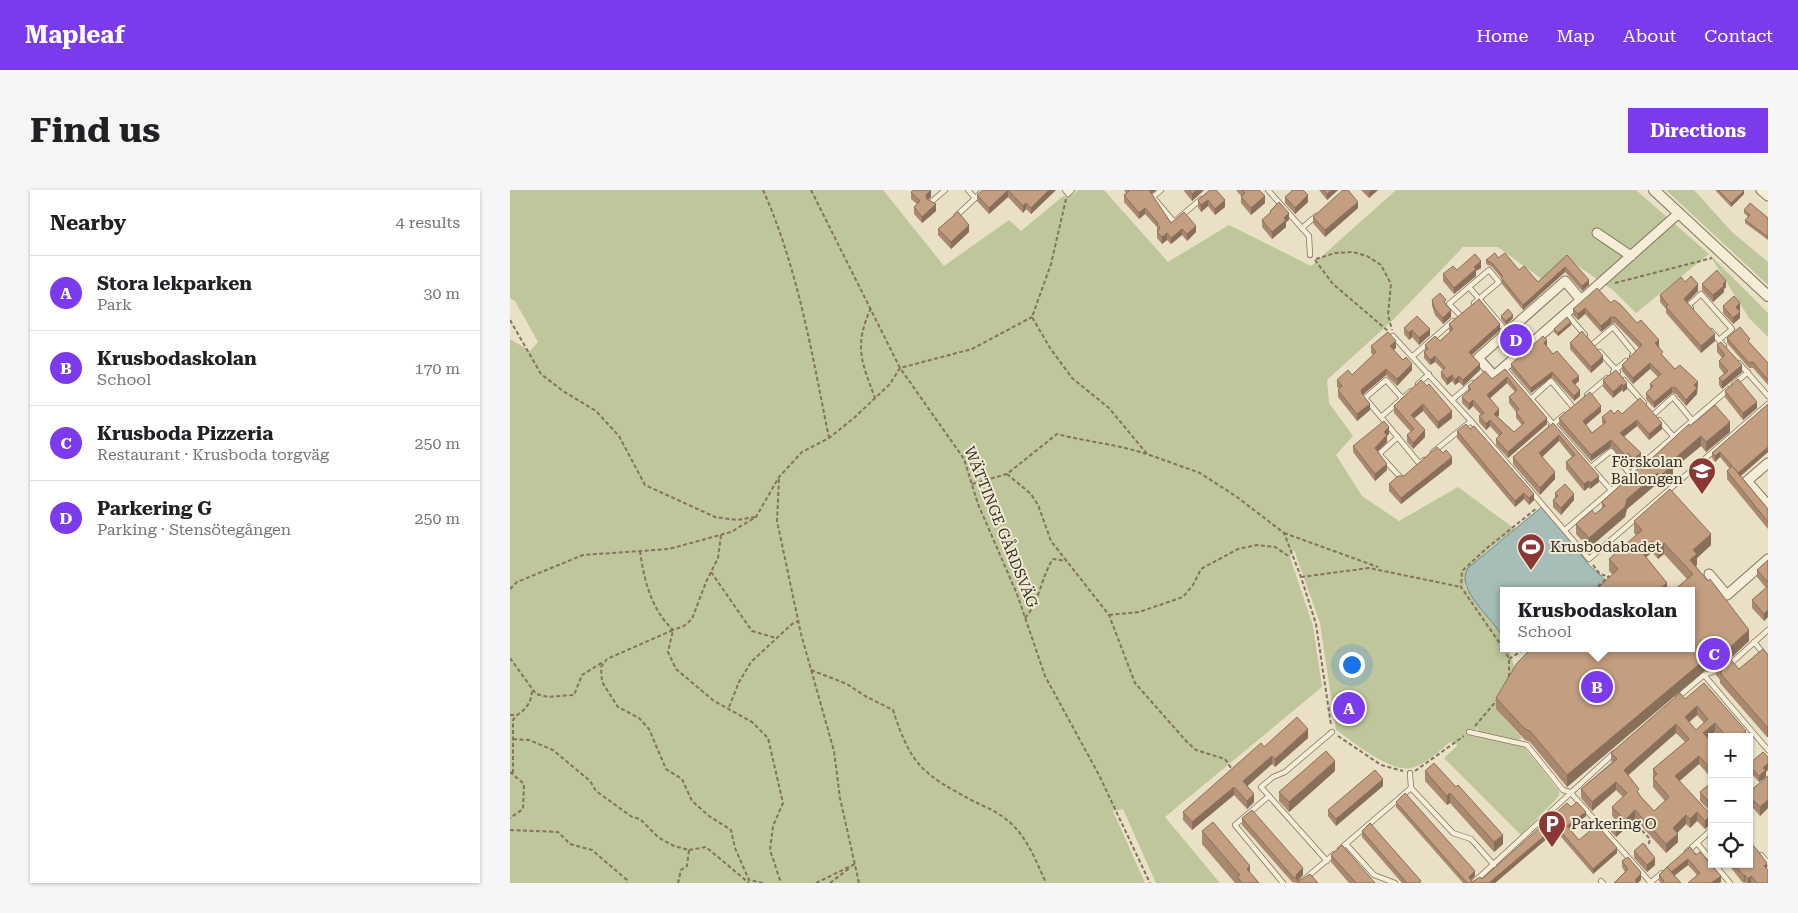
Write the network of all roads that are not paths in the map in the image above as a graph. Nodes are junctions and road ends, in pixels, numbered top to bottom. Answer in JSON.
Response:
{"nodes":[{"id":1,"x":945,"y":190,"type":"edge"},
{"id":2,"x":968,"y":190,"type":"edge"},
{"id":3,"x":984,"y":190,"type":"edge"},
{"id":4,"x":1161,"y":190,"type":"edge"},
{"id":5,"x":1268,"y":190,"type":"edge"},
{"id":6,"x":1654,"y":190,"type":"edge"},
{"id":7,"x":1761,"y":190,"type":"edge"},
{"id":8,"x":1204,"y":196,"type":"edge"},
{"id":9,"x":1768,"y":196,"type":"edge"},
{"id":10,"x":975,"y":198,"type":"junction"},
{"id":11,"x":930,"y":203,"type":"edge"},
{"id":12,"x":1323,"y":209,"type":"edge"},
{"id":13,"x":1679,"y":213,"type":"junction"},
{"id":14,"x":951,"y":220,"type":"edge"},
{"id":15,"x":1302,"y":228,"type":"junction"},
{"id":16,"x":1597,"y":233,"type":"dead end"},
{"id":17,"x":1310,"y":255,"type":"road end"},
{"id":18,"x":1631,"y":256,"type":"junction"},
{"id":19,"x":1469,"y":287,"type":"junction"},
{"id":20,"x":1768,"y":296,"type":"edge"},
{"id":21,"x":1479,"y":299,"type":"junction"},
{"id":22,"x":1581,"y":300,"type":"junction"},
{"id":23,"x":1695,"y":312,"type":"edge"},
{"id":24,"x":1566,"y":313,"type":"junction"},
{"id":25,"x":1460,"y":316,"type":"junction"},
{"id":26,"x":1707,"y":326,"type":"edge"},
{"id":27,"x":1507,"y":332,"type":"junction"},
{"id":28,"x":1393,"y":336,"type":"edge"},
{"id":29,"x":1719,"y":340,"type":"junction"},
{"id":30,"x":1593,"y":344,"type":"junction"},
{"id":31,"x":1730,"y":353,"type":"edge"},
{"id":32,"x":1413,"y":356,"type":"junction"},
{"id":33,"x":1736,"y":359,"type":"edge"},
{"id":34,"x":1504,"y":368,"type":"junction"},
{"id":35,"x":1616,"y":370,"type":"junction"},
{"id":36,"x":1748,"y":372,"type":"junction"},
{"id":37,"x":1429,"y":374,"type":"junction"},
{"id":38,"x":1476,"y":379,"type":"edge"},
{"id":39,"x":1768,"y":396,"type":"edge"},
{"id":40,"x":1402,"y":398,"type":"junction"},
{"id":41,"x":1532,"y":398,"type":"junction"},
{"id":42,"x":1452,"y":400,"type":"junction"},
{"id":43,"x":1711,"y":404,"type":"junction"},
{"id":44,"x":1768,"y":404,"type":"edge"},
{"id":45,"x":1572,"y":407,"type":"junction"},
{"id":46,"x":1717,"y":411,"type":"edge"},
{"id":47,"x":1654,"y":414,"type":"junction"},
{"id":48,"x":1381,"y":416,"type":"junction"},
{"id":49,"x":1692,"y":420,"type":"junction"},
{"id":50,"x":1471,"y":421,"type":"junction"},
{"id":51,"x":1554,"y":423,"type":"junction"},
{"id":52,"x":1729,"y":425,"type":"edge"},
{"id":53,"x":1547,"y":429,"type":"edge"},
{"id":54,"x":1735,"y":432,"type":"junction"},
{"id":55,"x":1673,"y":436,"type":"junction"},
{"id":56,"x":1398,"y":437,"type":"junction"},
{"id":57,"x":1514,"y":457,"type":"edge"},
{"id":58,"x":1419,"y":463,"type":"junction"},
{"id":59,"x":1508,"y":463,"type":"junction"},
{"id":60,"x":1768,"y":463,"type":"edge"},
{"id":61,"x":1591,"y":467,"type":"junction"},
{"id":62,"x":1413,"y":469,"type":"edge"},
{"id":63,"x":1407,"y":474,"type":"edge"},
{"id":64,"x":1630,"y":474,"type":"junction"},
{"id":65,"x":1611,"y":490,"type":"junction"},
{"id":66,"x":1768,"y":505,"type":"edge"},
{"id":67,"x":1565,"y":530,"type":"junction"},
{"id":68,"x":1768,"y":559,"type":"edge"},
{"id":69,"x":1709,"y":574,"type":"dead end"},
{"id":70,"x":1768,"y":630,"type":"edge"},
{"id":71,"x":1754,"y":642,"type":"junction"},
{"id":72,"x":1768,"y":659,"type":"edge"},
{"id":73,"x":1704,"y":674,"type":"junction"},
{"id":74,"x":1674,"y":700,"type":"edge"},
{"id":75,"x":1332,"y":732,"type":"road end"},
{"id":76,"x":1469,"y":732,"type":"road end"},
{"id":77,"x":1622,"y":746,"type":"edge"},
{"id":78,"x":1768,"y":749,"type":"edge"},
{"id":79,"x":1410,"y":773,"type":"road end"},
{"id":80,"x":1411,"y":788,"type":"junction"},
{"id":81,"x":1570,"y":792,"type":"junction"},
{"id":82,"x":1269,"y":796,"type":"junction"},
{"id":83,"x":1708,"y":832,"type":"edge"},
{"id":84,"x":1696,"y":843,"type":"junction"},
{"id":85,"x":1346,"y":844,"type":"junction"},
{"id":86,"x":1757,"y":850,"type":"edge"},
{"id":87,"x":1684,"y":855,"type":"edge"},
{"id":88,"x":1708,"y":856,"type":"edge"},
{"id":89,"x":1326,"y":861,"type":"junction"},
{"id":90,"x":1768,"y":863,"type":"edge"},
{"id":91,"x":1494,"y":864,"type":"junction"},
{"id":92,"x":1719,"y":868,"type":"edge"},
{"id":93,"x":1664,"y":871,"type":"edge"},
{"id":94,"x":1283,"y":883,"type":"edge"},
{"id":95,"x":1300,"y":883,"type":"edge"},
{"id":96,"x":1395,"y":883,"type":"edge"},
{"id":97,"x":1473,"y":883,"type":"edge"},
{"id":98,"x":1651,"y":883,"type":"edge"},
{"id":99,"x":1730,"y":883,"type":"edge"}],
"edges":[{"from":1,"to":11,"type":"lane"},
{"from":2,"to":10,"type":"lane"},
{"from":3,"to":10,"type":"lane"},
{"from":4,"to":8,"type":"lane"},
{"from":5,"to":15,"type":"lane"},
{"from":6,"to":13,"type":"street"},
{"from":7,"to":9,"type":"street"},
{"from":10,"to":14,"type":"lane"},
{"from":12,"to":15,"type":"lane"},
{"from":13,"to":18,"type":"street"},
{"from":13,"to":20,"type":"street"},
{"from":15,"to":17,"type":"lane"},
{"from":16,"to":18,"type":"street"},
{"from":18,"to":22,"type":"street"},
{"from":19,"to":21,"type":"lane"},
{"from":19,"to":21,"type":"lane"},
{"from":19,"to":25,"type":"lane"},
{"from":21,"to":25,"type":"lane"},
{"from":21,"to":27,"type":"lane"},
{"from":22,"to":24,"type":"street"},
{"from":22,"to":27,"type":"street"},
{"from":23,"to":29,"type":"lane"},
{"from":24,"to":30,"type":"lane"},
{"from":24,"to":34,"type":"street"},
{"from":25,"to":32,"type":"lane"},
{"from":26,"to":29,"type":"lane"},
{"from":27,"to":34,"type":"street"},
{"from":28,"to":32,"type":"lane"},
{"from":29,"to":31,"type":"lane"},
{"from":30,"to":35,"type":"lane"},
{"from":30,"to":35,"type":"lane"},
{"from":32,"to":37,"type":"lane"},
{"from":33,"to":36,"type":"lane"},
{"from":34,"to":41,"type":"lane"},
{"from":35,"to":45,"type":"lane"},
{"from":35,"to":47,"type":"lane"},
{"from":36,"to":39,"type":"lane"},
{"from":36,"to":43,"type":"lane"},
{"from":37,"to":40,"type":"lane"},
{"from":37,"to":42,"type":"lane"},
{"from":38,"to":42,"type":"lane"},
{"from":40,"to":48,"type":"lane"},
{"from":40,"to":48,"type":"lane"},
{"from":41,"to":45,"type":"lane"},
{"from":41,"to":51,"type":"lane"},
{"from":42,"to":50,"type":"lane"},
{"from":43,"to":46,"type":"lane"},
{"from":43,"to":49,"type":"lane"},
{"from":44,"to":54,"type":"lane"},
{"from":45,"to":51,"type":"lane"},
{"from":47,"to":49,"type":"lane"},
{"from":47,"to":55,"type":"lane"},
{"from":48,"to":56,"type":"lane"},
{"from":49,"to":55,"type":"lane"},
{"from":50,"to":58,"type":"lane"},
{"from":50,"to":59,"type":"lane"},
{"from":51,"to":53,"type":"lane"},
{"from":51,"to":61,"type":"lane"},
{"from":52,"to":54,"type":"lane"},
{"from":54,"to":67,"type":"lane"},
{"from":55,"to":64,"type":"lane"},
{"from":56,"to":58,"type":"lane"},
{"from":56,"to":63,"type":"lane"},
{"from":57,"to":59,"type":"lane"},
{"from":58,"to":62,"type":"lane"},
{"from":59,"to":67,"type":"lane"},
{"from":60,"to":66,"type":"street"},
{"from":61,"to":64,"type":"lane"},
{"from":61,"to":65,"type":"lane"},
{"from":64,"to":65,"type":"lane"},
{"from":65,"to":67,"type":"lane"},
{"from":68,"to":69,"type":"street"},
{"from":70,"to":71,"type":"lane"},
{"from":71,"to":72,"type":"lane"},
{"from":71,"to":73,"type":"lane"},
{"from":73,"to":74,"type":"lane"},
{"from":73,"to":78,"type":"lane"},
{"from":75,"to":82,"type":"lane"},
{"from":76,"to":81,"type":"lane"},
{"from":77,"to":81,"type":"lane"},
{"from":79,"to":80,"type":"lane"},
{"from":80,"to":85,"type":"lane"},
{"from":80,"to":91,"type":"lane"},
{"from":81,"to":91,"type":"lane"},
{"from":81,"to":98,"type":"lane"},
{"from":82,"to":89,"type":"lane"},
{"from":82,"to":94,"type":"lane"},
{"from":83,"to":84,"type":"lane"},
{"from":84,"to":87,"type":"lane"},
{"from":84,"to":88,"type":"lane"},
{"from":85,"to":89,"type":"lane"},
{"from":85,"to":96,"type":"lane"},
{"from":86,"to":90,"type":"lane"},
{"from":89,"to":95,"type":"lane"},
{"from":91,"to":97,"type":"lane"},
{"from":92,"to":99,"type":"lane"},
{"from":93,"to":98,"type":"lane"}]}
